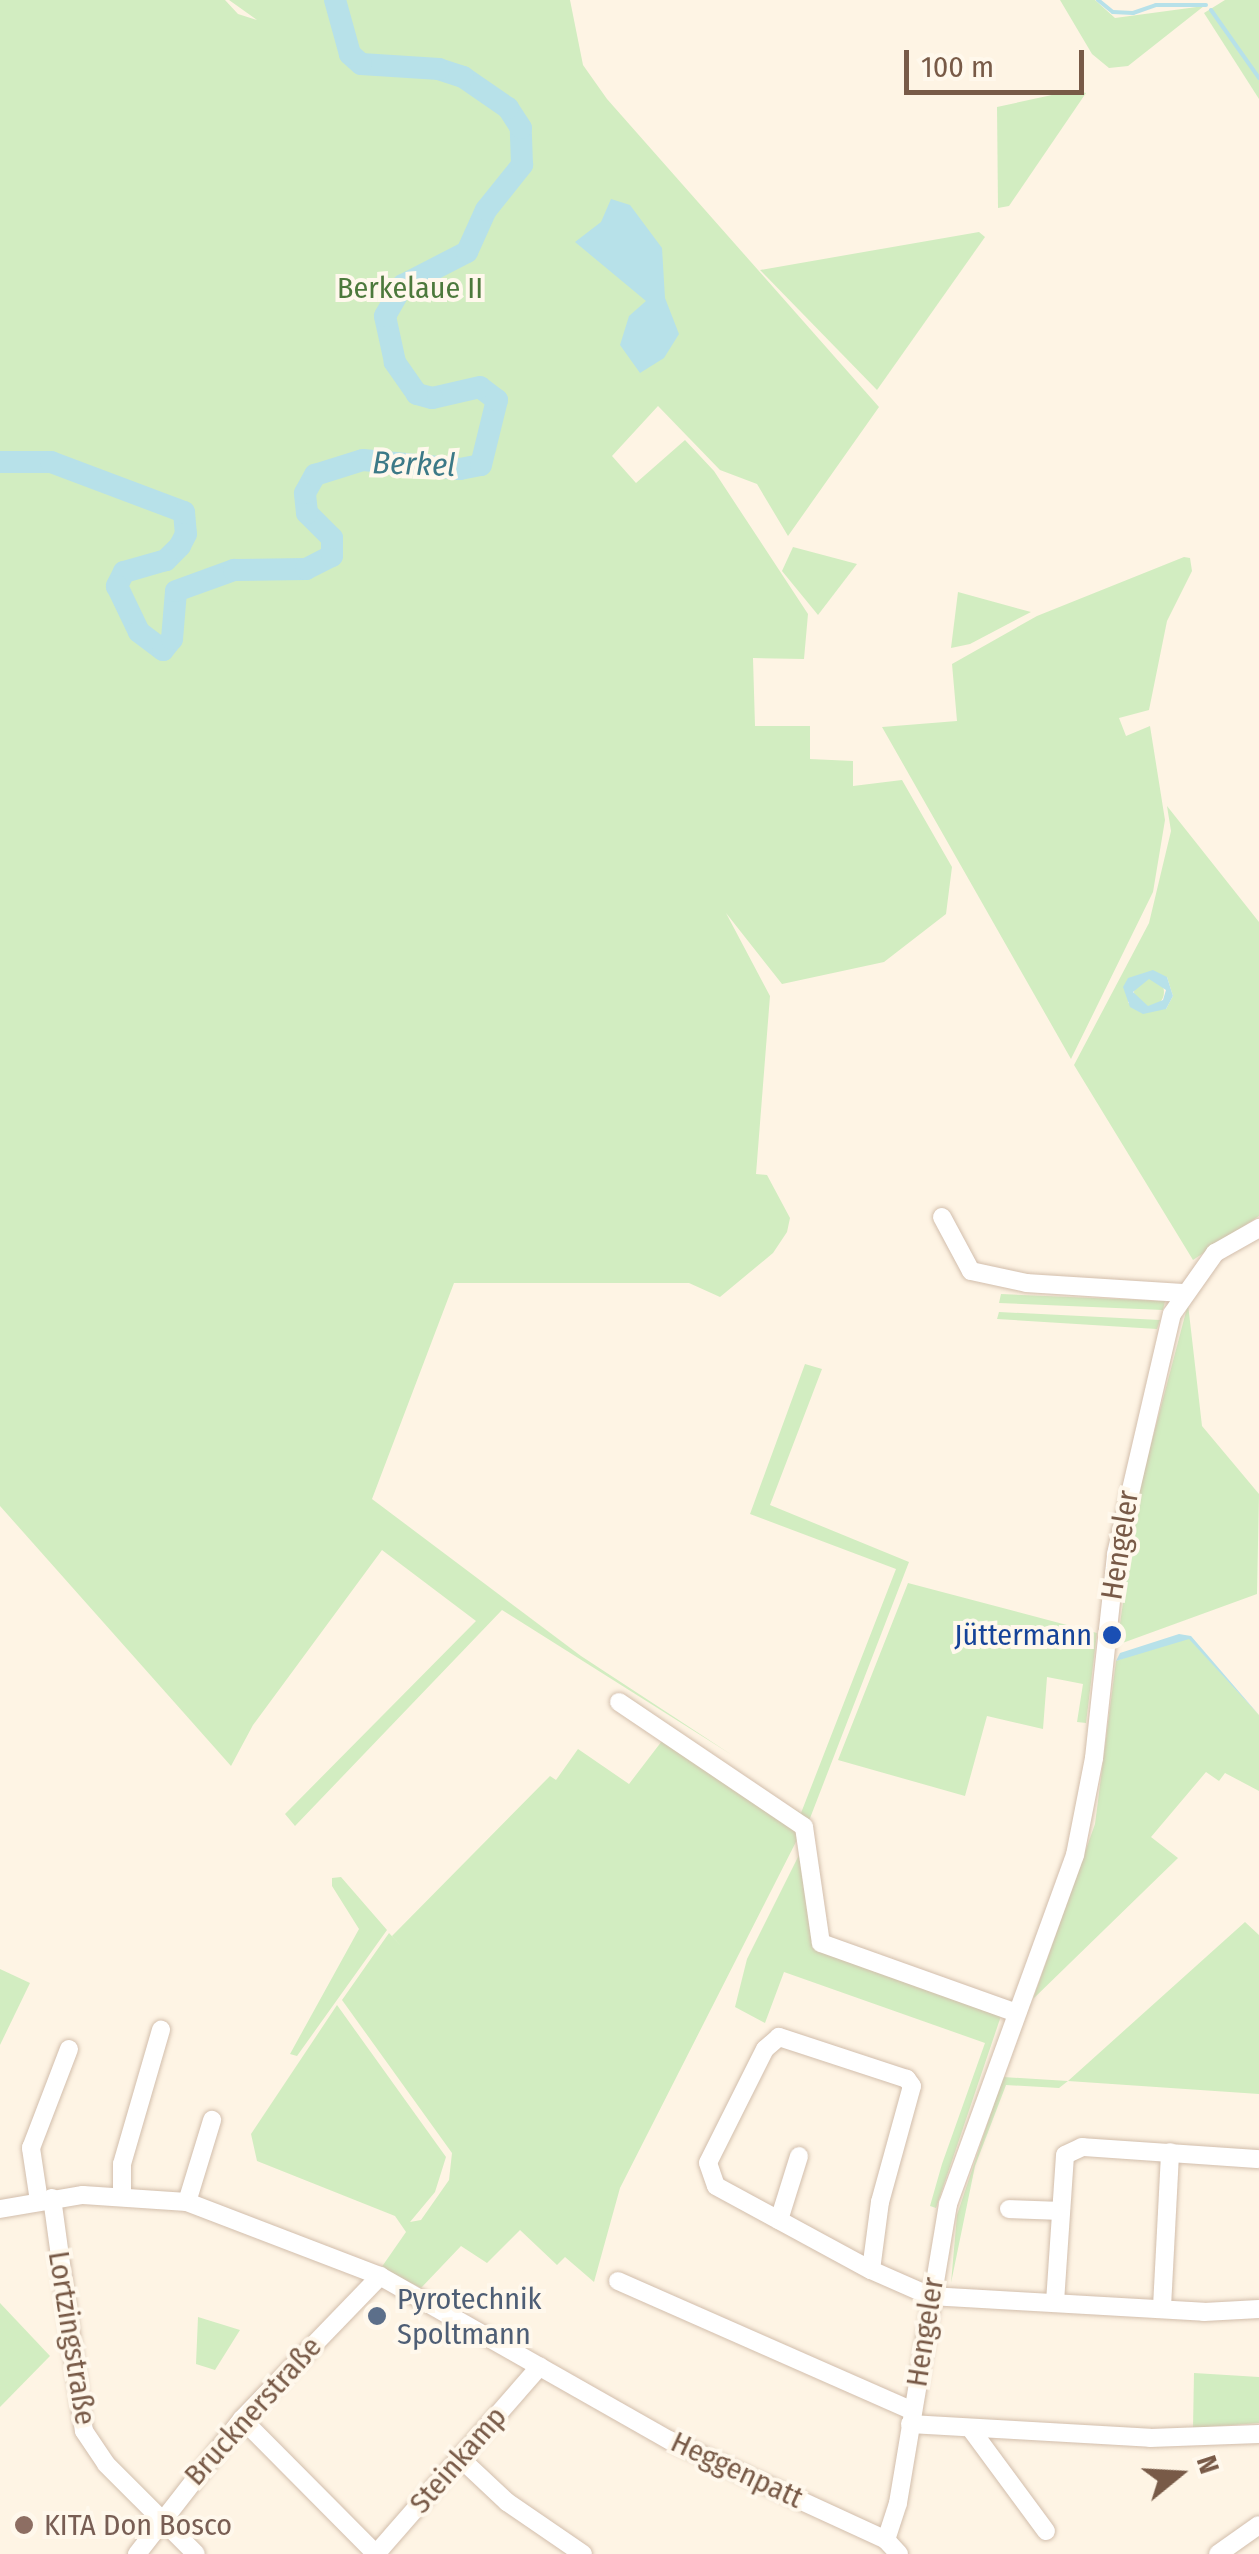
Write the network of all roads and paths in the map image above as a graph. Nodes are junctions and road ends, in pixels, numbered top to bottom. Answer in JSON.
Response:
{"nodes":[{"id":1,"x":942,"y":1217,"type":"dead end"},
{"id":2,"x":1259,"y":1228,"type":"edge"},
{"id":3,"x":1182,"y":1293,"type":"junction"},
{"id":4,"x":619,"y":1702,"type":"dead end"},
{"id":5,"x":1016,"y":2013,"type":"junction"},
{"id":6,"x":162,"y":2030,"type":"dead end"},
{"id":7,"x":70,"y":2049,"type":"dead end"},
{"id":8,"x":212,"y":2120,"type":"dead end"},
{"id":9,"x":1170,"y":2152,"type":"junction"},
{"id":10,"x":799,"y":2156,"type":"dead end"},
{"id":11,"x":1259,"y":2159,"type":"edge"},
{"id":12,"x":122,"y":2195,"type":"junction"},
{"id":13,"x":46,"y":2200,"type":"junction"},
{"id":14,"x":187,"y":2202,"type":"junction"},
{"id":15,"x":0,"y":2209,"type":"edge"},
{"id":16,"x":1009,"y":2209,"type":"dead end"},
{"id":17,"x":1060,"y":2211,"type":"junction"},
{"id":18,"x":780,"y":2220,"type":"junction"},
{"id":19,"x":871,"y":2270,"type":"junction"},
{"id":20,"x":380,"y":2276,"type":"junction"},
{"id":21,"x":618,"y":2281,"type":"dead end"},
{"id":22,"x":930,"y":2296,"type":"junction"},
{"id":23,"x":1055,"y":2302,"type":"junction"},
{"id":24,"x":1162,"y":2307,"type":"junction"},
{"id":25,"x":1259,"y":2309,"type":"edge"},
{"id":26,"x":540,"y":2366,"type":"junction"},
{"id":27,"x":911,"y":2418,"type":"junction"},
{"id":28,"x":242,"y":2419,"type":"junction"},
{"id":29,"x":970,"y":2428,"type":"junction"},
{"id":30,"x":1259,"y":2434,"type":"edge"},
{"id":31,"x":460,"y":2458,"type":"junction"},
{"id":32,"x":160,"y":2519,"type":"junction"},
{"id":33,"x":1259,"y":2524,"type":"edge"},
{"id":34,"x":1046,"y":2531,"type":"dead end"},
{"id":35,"x":892,"y":2547,"type":"edge"},
{"id":36,"x":136,"y":2554,"type":"edge"},
{"id":37,"x":196,"y":2554,"type":"edge"},
{"id":38,"x":376,"y":2554,"type":"edge"},
{"id":39,"x":583,"y":2554,"type":"edge"},
{"id":40,"x":1218,"y":2554,"type":"edge"}],
"edges":[{"from":1,"to":3,"type":"street"},
{"from":2,"to":3,"type":"street","name":"Hengeler"},
{"from":3,"to":5,"type":"street","name":"Hengeler"},
{"from":4,"to":5,"type":"street"},
{"from":5,"to":22,"type":"street","name":"Hengeler"},
{"from":6,"to":12,"type":"street"},
{"from":7,"to":13,"type":"street","name":"Lortzingstraße"},
{"from":8,"to":14,"type":"street"},
{"from":9,"to":11,"type":"street"},
{"from":9,"to":17,"type":"street"},
{"from":9,"to":24,"type":"street"},
{"from":10,"to":18,"type":"street"},
{"from":12,"to":13,"type":"street","name":"Heggenpatt"},
{"from":12,"to":14,"type":"street","name":"Heggenpatt"},
{"from":13,"to":15,"type":"street","name":"Heggenpatt"},
{"from":13,"to":32,"type":"street","name":"Lortzingstraße"},
{"from":14,"to":20,"type":"street","name":"Heggenpatt"},
{"from":16,"to":17,"type":"street"},
{"from":17,"to":23,"type":"street"},
{"from":18,"to":19,"type":"street"},
{"from":18,"to":19,"type":"street"},
{"from":19,"to":22,"type":"street"},
{"from":20,"to":26,"type":"street","name":"Heggenpatt"},
{"from":20,"to":28,"type":"street","name":"Brucknerstraße"},
{"from":21,"to":27,"type":"street"},
{"from":22,"to":23,"type":"street"},
{"from":22,"to":27,"type":"street","name":"Hengeler"},
{"from":23,"to":24,"type":"street"},
{"from":24,"to":25,"type":"street"},
{"from":26,"to":31,"type":"street","name":"Steinkamp"},
{"from":26,"to":35,"type":"street","name":"Heggenpatt"},
{"from":27,"to":29,"type":"street"},
{"from":27,"to":35,"type":"street","name":"Hengeler"},
{"from":28,"to":32,"type":"street","name":"Brucknerstraße"},
{"from":28,"to":38,"type":"street"},
{"from":29,"to":30,"type":"street"},
{"from":29,"to":34,"type":"street"},
{"from":31,"to":38,"type":"street","name":"Steinkamp"},
{"from":31,"to":39,"type":"street"},
{"from":32,"to":36,"type":"street","name":"Brucknerstraße"},
{"from":32,"to":37,"type":"street","name":"Lortzingstraße"},
{"from":33,"to":40,"type":"street"}]}
